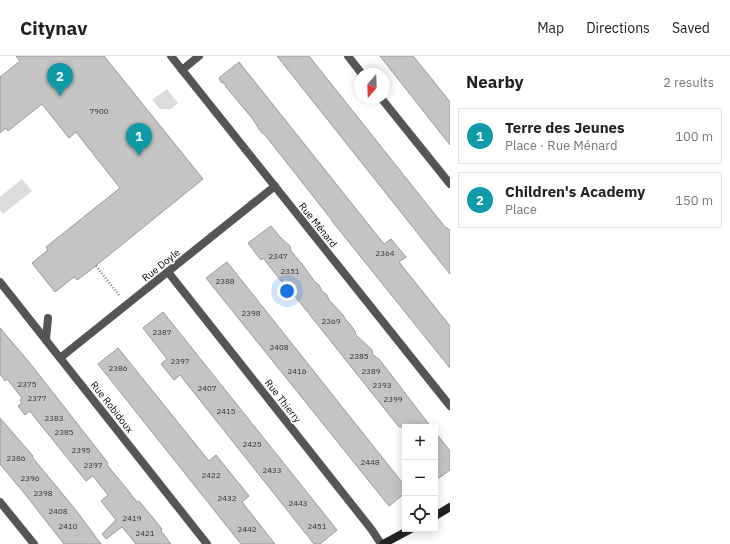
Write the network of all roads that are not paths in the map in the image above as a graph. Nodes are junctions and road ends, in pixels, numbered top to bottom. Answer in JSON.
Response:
{"nodes":[{"id":1,"x":171,"y":56,"type":"edge"},
{"id":2,"x":199,"y":56,"type":"edge"},
{"id":3,"x":348,"y":56,"type":"edge"},
{"id":4,"x":357,"y":68,"type":"edge"},
{"id":5,"x":182,"y":70,"type":"junction"},
{"id":6,"x":386,"y":104,"type":"edge"},
{"id":7,"x":450,"y":184,"type":"edge"},
{"id":8,"x":275,"y":186,"type":"junction"},
{"id":9,"x":168,"y":272,"type":"junction"},
{"id":10,"x":0,"y":282,"type":"edge"},
{"id":11,"x":48,"y":318,"type":"dead end"},
{"id":12,"x":46,"y":340,"type":"junction"},
{"id":13,"x":60,"y":358,"type":"junction"},
{"id":14,"x":450,"y":406,"type":"edge"},
{"id":15,"x":0,"y":502,"type":"edge"},
{"id":16,"x":450,"y":507,"type":"edge"},
{"id":17,"x":438,"y":514,"type":"edge"},
{"id":18,"x":404,"y":532,"type":"edge"},
{"id":19,"x":34,"y":544,"type":"edge"},
{"id":20,"x":207,"y":544,"type":"edge"},
{"id":21,"x":382,"y":544,"type":"edge"}],
"edges":[{"from":1,"to":5,"type":"street","name":"Rue Ménard"},
{"from":2,"to":5,"type":"street"},
{"from":3,"to":4,"type":"street"},
{"from":5,"to":8,"type":"street","name":"Rue Ménard"},
{"from":6,"to":7,"type":"street"},
{"from":8,"to":9,"type":"street","name":"Rue Doyle"},
{"from":8,"to":14,"type":"street","name":"Rue Ménard"},
{"from":9,"to":13,"type":"street","name":"Rue Doyle"},
{"from":9,"to":21,"type":"street","name":"Rue Thierry"},
{"from":10,"to":12,"type":"street","name":"Rue Robidoux"},
{"from":11,"to":12,"type":"street"},
{"from":12,"to":13,"type":"street","name":"Rue Robidoux"},
{"from":13,"to":20,"type":"street","name":"Rue Robidoux"},
{"from":15,"to":19,"type":"street"},
{"from":16,"to":17,"type":"street"},
{"from":18,"to":21,"type":"street"}]}
